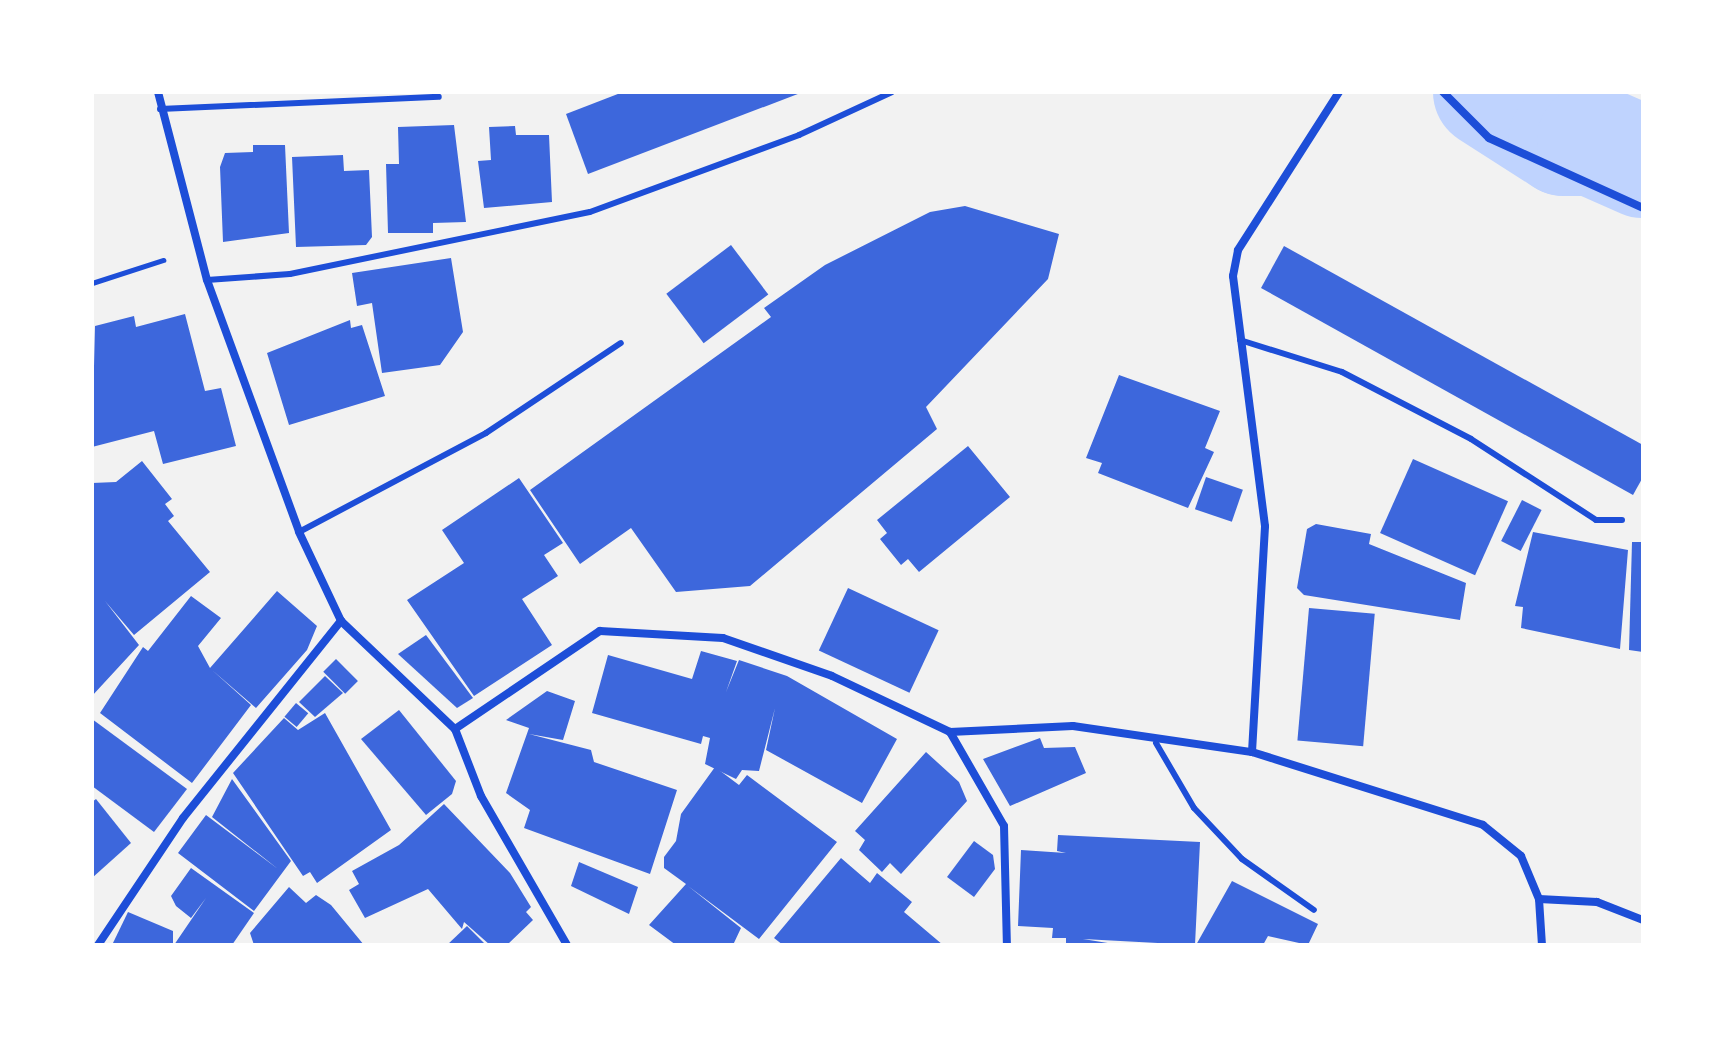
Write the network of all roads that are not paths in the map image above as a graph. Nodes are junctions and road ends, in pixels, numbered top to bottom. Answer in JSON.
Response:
{"nodes":[{"id":1,"x":158,"y":92,"type":"edge"},
{"id":2,"x":892,"y":92,"type":"edge"},
{"id":3,"x":1339,"y":92,"type":"edge"},
{"id":4,"x":1443,"y":92,"type":"edge"},
{"id":5,"x":439,"y":97,"type":"dead end"},
{"id":6,"x":160,"y":109,"type":"junction"},
{"id":7,"x":1643,"y":208,"type":"edge"},
{"id":8,"x":207,"y":280,"type":"junction"},
{"id":9,"x":1240,"y":340,"type":"junction"},
{"id":10,"x":621,"y":343,"type":"dead end"},
{"id":11,"x":1622,"y":520,"type":"dead end"},
{"id":12,"x":299,"y":532,"type":"junction"},
{"id":13,"x":341,"y":621,"type":"junction"},
{"id":14,"x":455,"y":729,"type":"junction"},
{"id":15,"x":950,"y":732,"type":"junction"},
{"id":16,"x":1156,"y":743,"type":"junction"},
{"id":17,"x":1252,"y":752,"type":"junction"},
{"id":18,"x":1539,"y":899,"type":"junction"},
{"id":19,"x":1314,"y":910,"type":"dead end"},
{"id":20,"x":1643,"y":920,"type":"edge"},
{"id":21,"x":98,"y":945,"type":"edge"},
{"id":22,"x":567,"y":945,"type":"edge"},
{"id":23,"x":1007,"y":945,"type":"edge"},
{"id":24,"x":1542,"y":945,"type":"edge"}],
"edges":[{"from":1,"to":6,"type":"street"},
{"from":2,"to":8,"type":"lane"},
{"from":3,"to":9,"type":"street"},
{"from":4,"to":7,"type":"street"},
{"from":5,"to":6,"type":"lane"},
{"from":6,"to":8,"type":"street"},
{"from":8,"to":12,"type":"street"},
{"from":9,"to":11,"type":"lane"},
{"from":9,"to":17,"type":"street"},
{"from":10,"to":12,"type":"lane"},
{"from":12,"to":13,"type":"street"},
{"from":13,"to":14,"type":"street"},
{"from":13,"to":21,"type":"street"},
{"from":14,"to":15,"type":"street"},
{"from":14,"to":22,"type":"street"},
{"from":15,"to":16,"type":"street"},
{"from":15,"to":23,"type":"street"},
{"from":16,"to":17,"type":"street"},
{"from":16,"to":19,"type":"lane"},
{"from":17,"to":18,"type":"street"},
{"from":18,"to":20,"type":"street"},
{"from":18,"to":24,"type":"street"}]}
